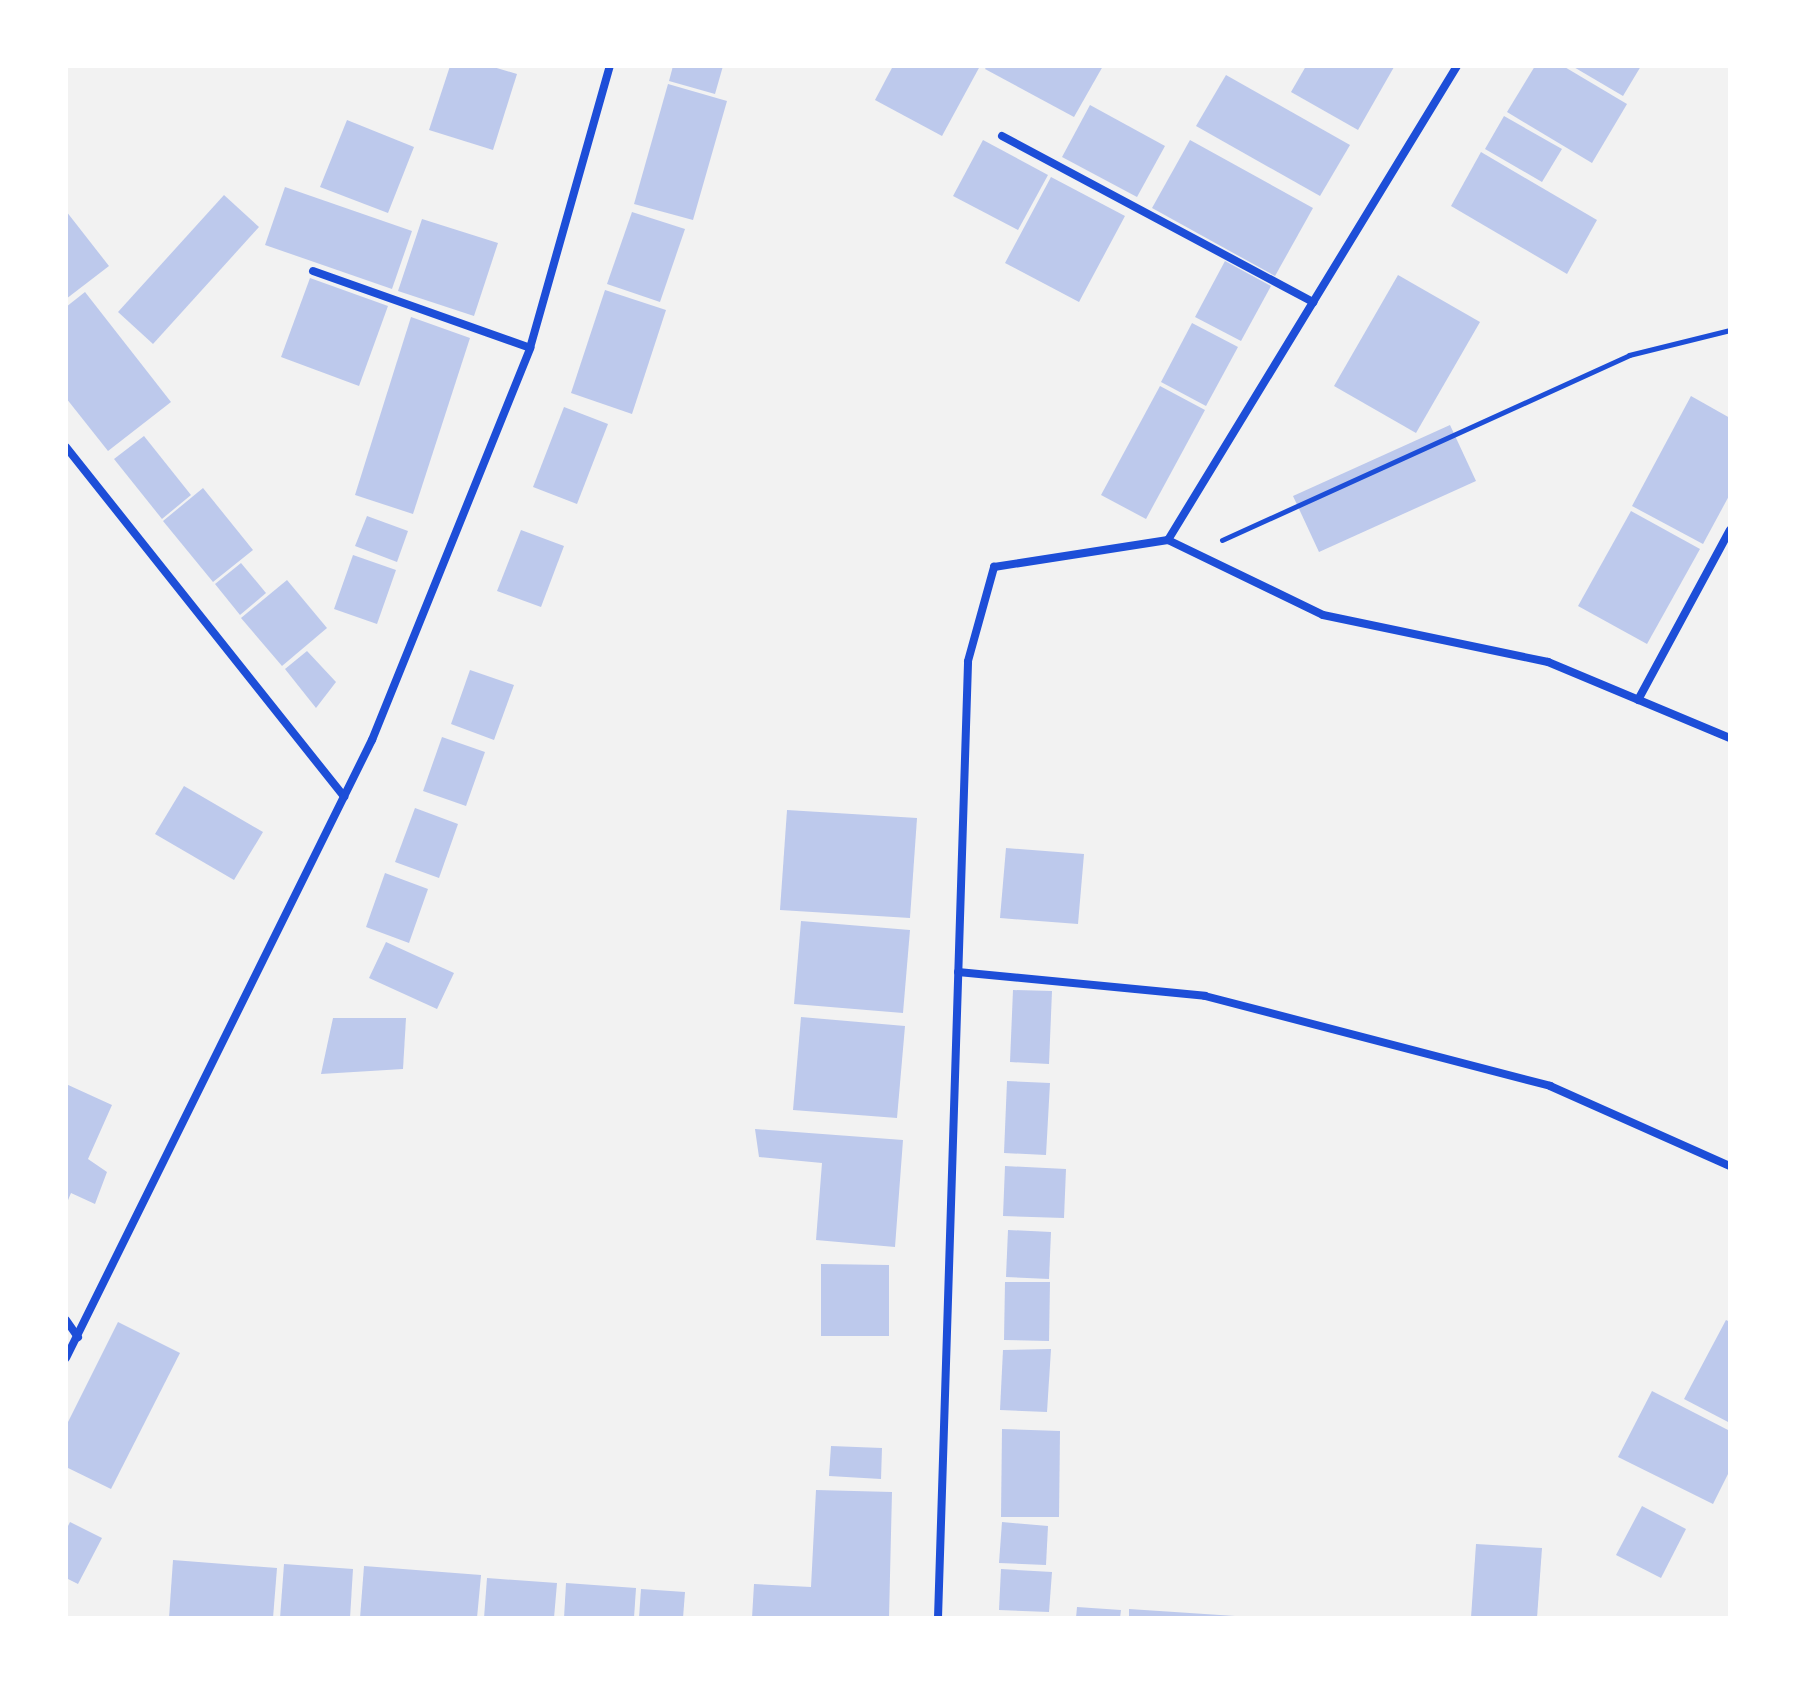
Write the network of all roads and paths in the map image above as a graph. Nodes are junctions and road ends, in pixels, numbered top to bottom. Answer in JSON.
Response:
{"nodes":[{"id":1,"x":610,"y":66,"type":"edge"},
{"id":2,"x":1457,"y":66,"type":"edge"},
{"id":3,"x":1002,"y":136,"type":"dead end"},
{"id":4,"x":313,"y":271,"type":"dead end"},
{"id":5,"x":1313,"y":302,"type":"junction"},
{"id":6,"x":1730,"y":330,"type":"edge"},
{"id":7,"x":530,"y":348,"type":"junction"},
{"id":8,"x":66,"y":447,"type":"edge"},
{"id":9,"x":1730,"y":530,"type":"edge"},
{"id":10,"x":1168,"y":540,"type":"junction"},
{"id":11,"x":1194,"y":553,"type":"junction"},
{"id":12,"x":1638,"y":700,"type":"junction"},
{"id":13,"x":1730,"y":738,"type":"edge"},
{"id":14,"x":344,"y":797,"type":"junction"},
{"id":15,"x":958,"y":972,"type":"junction"},
{"id":16,"x":1730,"y":1166,"type":"edge"},
{"id":17,"x":66,"y":1320,"type":"edge"},
{"id":18,"x":78,"y":1337,"type":"junction"},
{"id":19,"x":66,"y":1358,"type":"edge"},
{"id":20,"x":938,"y":1618,"type":"edge"}],
"edges":[{"from":1,"to":7,"type":"street"},
{"from":2,"to":5,"type":"street"},
{"from":3,"to":5,"type":"street"},
{"from":4,"to":7,"type":"street"},
{"from":5,"to":10,"type":"street"},
{"from":6,"to":11,"type":"path"},
{"from":7,"to":14,"type":"street"},
{"from":8,"to":14,"type":"street"},
{"from":9,"to":12,"type":"street"},
{"from":10,"to":11,"type":"street"},
{"from":10,"to":15,"type":"street"},
{"from":11,"to":12,"type":"street"},
{"from":12,"to":13,"type":"street"},
{"from":14,"to":18,"type":"street"},
{"from":15,"to":16,"type":"street"},
{"from":15,"to":20,"type":"street"},
{"from":17,"to":18,"type":"street"},
{"from":18,"to":19,"type":"street"}]}
